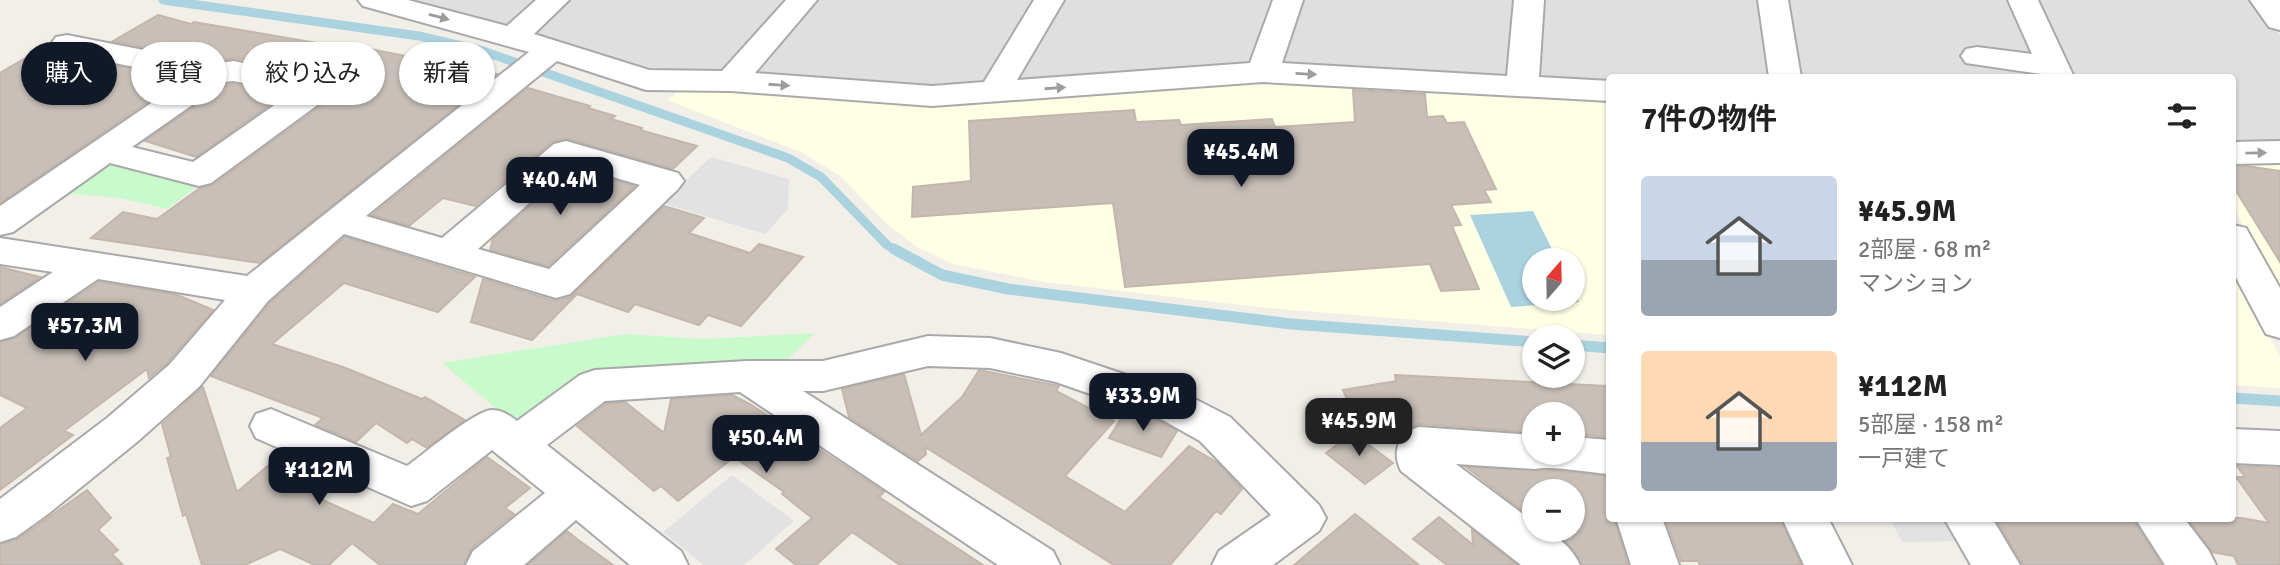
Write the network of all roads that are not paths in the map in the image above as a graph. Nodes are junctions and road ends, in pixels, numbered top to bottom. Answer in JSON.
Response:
{"nodes":[{"id":1,"x":373,"y":0,"type":"edge"},
{"id":2,"x":554,"y":0,"type":"edge"},
{"id":3,"x":802,"y":0,"type":"edge"},
{"id":4,"x":1049,"y":0,"type":"edge"},
{"id":5,"x":1288,"y":0,"type":"edge"},
{"id":6,"x":1529,"y":0,"type":"edge"},
{"id":7,"x":1773,"y":0,"type":"edge"},
{"id":8,"x":2023,"y":0,"type":"edge"},
{"id":9,"x":2265,"y":0,"type":"edge"},
{"id":10,"x":2280,"y":21,"type":"edge"},
{"id":11,"x":513,"y":37,"type":"junction"},
{"id":12,"x":1976,"y":56,"type":"dead end"},
{"id":13,"x":539,"y":60,"type":"junction"},
{"id":14,"x":227,"y":72,"type":"edge"},
{"id":15,"x":1263,"y":72,"type":"junction"},
{"id":16,"x":2055,"y":72,"type":"edge"},
{"id":17,"x":1785,"y":74,"type":"edge"},
{"id":18,"x":732,"y":81,"type":"junction"},
{"id":19,"x":1522,"y":85,"type":"junction"},
{"id":20,"x":1606,"y":91,"type":"edge"},
{"id":21,"x":994,"y":92,"type":"junction"},
{"id":22,"x":170,"y":105,"type":"edge"},
{"id":23,"x":103,"y":151,"type":"junction"},
{"id":24,"x":2280,"y":152,"type":"edge"},
{"id":25,"x":2236,"y":153,"type":"edge"},
{"id":26,"x":338,"y":220,"type":"junction"},
{"id":27,"x":0,"y":223,"type":"edge"},
{"id":28,"x":2236,"y":243,"type":"edge"},
{"id":29,"x":0,"y":251,"type":"edge"},
{"id":30,"x":449,"y":253,"type":"junction"},
{"id":31,"x":92,"y":265,"type":"junction"},
{"id":32,"x":254,"y":291,"type":"junction"},
{"id":33,"x":2280,"y":324,"type":"edge"},
{"id":34,"x":0,"y":326,"type":"edge"},
{"id":35,"x":747,"y":376,"type":"junction"},
{"id":36,"x":271,"y":426,"type":"dead end"},
{"id":37,"x":517,"y":444,"type":"junction"},
{"id":38,"x":2236,"y":446,"type":"edge"},
{"id":39,"x":2280,"y":448,"type":"edge"},
{"id":40,"x":1522,"y":451,"type":"edge"},
{"id":41,"x":1585,"y":455,"type":"edge"},
{"id":42,"x":1606,"y":457,"type":"edge"},
{"id":43,"x":576,"y":494,"type":"junction"},
{"id":44,"x":1640,"y":522,"type":"edge"},
{"id":45,"x":1807,"y":522,"type":"edge"},
{"id":46,"x":1969,"y":522,"type":"edge"},
{"id":47,"x":2161,"y":522,"type":"edge"},
{"id":48,"x":0,"y":523,"type":"edge"},
{"id":49,"x":491,"y":565,"type":"edge"},
{"id":50,"x":664,"y":565,"type":"edge"},
{"id":51,"x":1036,"y":565,"type":"edge"},
{"id":52,"x":1236,"y":565,"type":"edge"},
{"id":53,"x":1556,"y":565,"type":"edge"},
{"id":54,"x":1655,"y":565,"type":"edge"},
{"id":55,"x":1828,"y":565,"type":"edge"},
{"id":56,"x":1996,"y":565,"type":"edge"},
{"id":57,"x":2192,"y":565,"type":"edge"}],
"edges":[{"from":1,"to":11,"type":"street","one_way":true},
{"from":2,"to":11,"type":"street"},
{"from":3,"to":18,"type":"street"},
{"from":4,"to":21,"type":"street"},
{"from":5,"to":15,"type":"street"},
{"from":6,"to":19,"type":"street"},
{"from":7,"to":17,"type":"street"},
{"from":8,"to":16,"type":"street"},
{"from":9,"to":10,"type":"street"},
{"from":11,"to":13,"type":"street"},
{"from":12,"to":16,"type":"street"},
{"from":13,"to":18,"type":"street"},
{"from":13,"to":26,"type":"street"},
{"from":14,"to":23,"type":"street"},
{"from":15,"to":19,"type":"street","one_way":true},
{"from":21,"to":15,"type":"street","one_way":true},
{"from":18,"to":21,"type":"street","one_way":true},
{"from":19,"to":20,"type":"street"},
{"from":22,"to":23,"type":"street"},
{"from":23,"to":27,"type":"street"},
{"from":25,"to":24,"type":"street","one_way":true},
{"from":26,"to":30,"type":"street"},
{"from":26,"to":32,"type":"street"},
{"from":28,"to":33,"type":"street"},
{"from":29,"to":31,"type":"street"},
{"from":30,"to":30,"type":"street"},
{"from":31,"to":32,"type":"street"},
{"from":31,"to":34,"type":"street"},
{"from":32,"to":48,"type":"street"},
{"from":35,"to":37,"type":"street"},
{"from":35,"to":51,"type":"street"},
{"from":35,"to":52,"type":"street"},
{"from":36,"to":37,"type":"street"},
{"from":37,"to":43,"type":"street"},
{"from":38,"to":39,"type":"street"},
{"from":40,"to":53,"type":"street"},
{"from":41,"to":42,"type":"street"},
{"from":43,"to":49,"type":"street"},
{"from":43,"to":50,"type":"street"},
{"from":44,"to":54,"type":"street"},
{"from":45,"to":55,"type":"street"},
{"from":46,"to":56,"type":"street"},
{"from":47,"to":57,"type":"street"}]}
